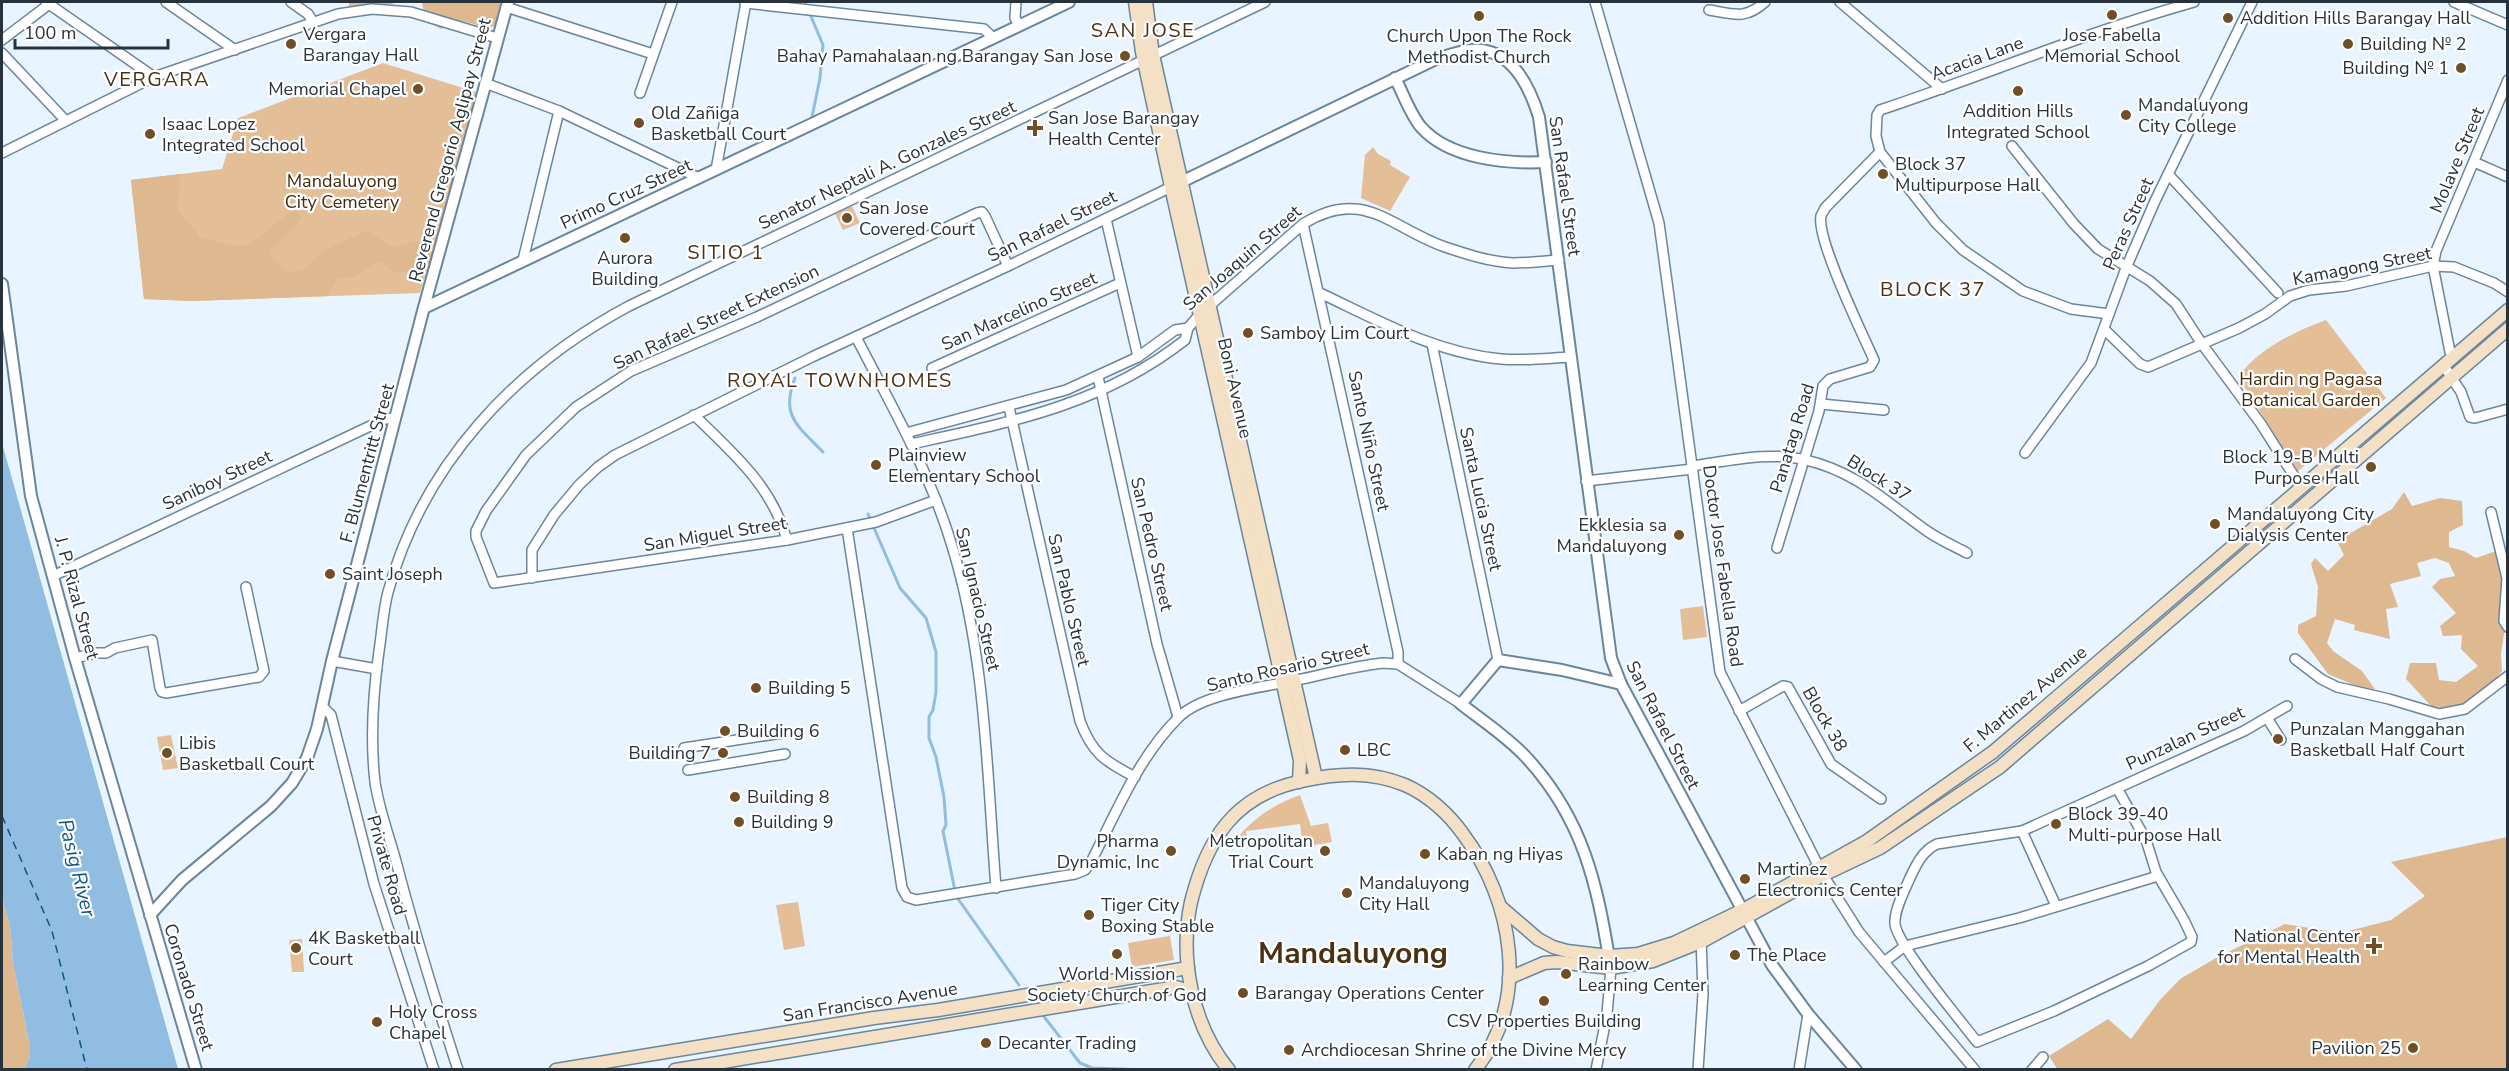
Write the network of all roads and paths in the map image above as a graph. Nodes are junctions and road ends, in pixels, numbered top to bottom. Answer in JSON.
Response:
{"nodes":[{"id":1,"x":50,"y":2,"type":"edge"},
{"id":2,"x":166,"y":2,"type":"edge"},
{"id":3,"x":291,"y":2,"type":"edge"},
{"id":4,"x":672,"y":2,"type":"edge"},
{"id":5,"x":746,"y":2,"type":"edge"},
{"id":6,"x":1016,"y":2,"type":"edge"},
{"id":7,"x":1069,"y":2,"type":"edge"},
{"id":8,"x":1135,"y":2,"type":"edge"},
{"id":9,"x":1146,"y":2,"type":"edge"},
{"id":10,"x":1265,"y":2,"type":"edge"},
{"id":11,"x":1595,"y":2,"type":"edge"},
{"id":12,"x":1765,"y":2,"type":"edge"},
{"id":13,"x":1840,"y":2,"type":"edge"},
{"id":14,"x":2194,"y":2,"type":"edge"},
{"id":15,"x":2252,"y":2,"type":"edge"},
{"id":16,"x":2454,"y":2,"type":"edge"},
{"id":17,"x":507,"y":4,"type":"edge"},
{"id":18,"x":1709,"y":10,"type":"dead end"},
{"id":19,"x":313,"y":22,"type":"junction"},
{"id":20,"x":1018,"y":25,"type":"junction"},
{"id":21,"x":2508,"y":25,"type":"edge"},
{"id":22,"x":497,"y":38,"type":"junction"},
{"id":23,"x":993,"y":38,"type":"junction"},
{"id":24,"x":2,"y":40,"type":"edge"},
{"id":25,"x":235,"y":50,"type":"junction"},
{"id":26,"x":2,"y":53,"type":"edge"},
{"id":27,"x":654,"y":54,"type":"junction"},
{"id":28,"x":1149,"y":58,"type":"junction"},
{"id":29,"x":154,"y":77,"type":"junction"},
{"id":30,"x":1395,"y":78,"type":"junction"},
{"id":31,"x":2508,"y":80,"type":"edge"},
{"id":32,"x":485,"y":83,"type":"junction"},
{"id":33,"x":1942,"y":89,"type":"junction"},
{"id":34,"x":640,"y":93,"type":"dead end"},
{"id":35,"x":559,"y":111,"type":"junction"},
{"id":36,"x":65,"y":120,"type":"junction"},
{"id":37,"x":2012,"y":146,"type":"dead end"},
{"id":38,"x":1880,"y":152,"type":"junction"},
{"id":39,"x":2,"y":153,"type":"edge"},
{"id":40,"x":1546,"y":162,"type":"junction"},
{"id":41,"x":2475,"y":162,"type":"junction"},
{"id":42,"x":716,"y":170,"type":"junction"},
{"id":43,"x":2168,"y":174,"type":"junction"},
{"id":44,"x":2508,"y":177,"type":"edge"},
{"id":45,"x":699,"y":178,"type":"junction"},
{"id":46,"x":1177,"y":184,"type":"junction"},
{"id":47,"x":1106,"y":219,"type":"junction"},
{"id":48,"x":1303,"y":224,"type":"junction"},
{"id":49,"x":523,"y":260,"type":"junction"},
{"id":50,"x":1559,"y":260,"type":"junction"},
{"id":51,"x":1008,"y":266,"type":"junction"},
{"id":52,"x":2433,"y":266,"type":"junction"},
{"id":53,"x":2126,"y":268,"type":"junction"},
{"id":54,"x":1120,"y":283,"type":"junction"},
{"id":55,"x":2,"y":284,"type":"edge"},
{"id":56,"x":2508,"y":292,"type":"edge"},
{"id":57,"x":1320,"y":293,"type":"junction"},
{"id":58,"x":2278,"y":293,"type":"dead end"},
{"id":59,"x":1210,"y":305,"type":"junction"},
{"id":60,"x":424,"y":308,"type":"junction"},
{"id":61,"x":2508,"y":310,"type":"edge"},
{"id":62,"x":1200,"y":314,"type":"junction"},
{"id":63,"x":2109,"y":314,"type":"junction"},
{"id":64,"x":1188,"y":328,"type":"junction"},
{"id":65,"x":2104,"y":329,"type":"junction"},
{"id":66,"x":2508,"y":329,"type":"edge"},
{"id":67,"x":856,"y":337,"type":"junction"},
{"id":68,"x":1432,"y":344,"type":"junction"},
{"id":69,"x":2202,"y":344,"type":"junction"},
{"id":70,"x":1138,"y":357,"type":"junction"},
{"id":71,"x":1570,"y":357,"type":"junction"},
{"id":72,"x":2449,"y":362,"type":"junction"},
{"id":73,"x":932,"y":368,"type":"dead end"},
{"id":74,"x":1098,"y":377,"type":"junction"},
{"id":75,"x":2451,"y":377,"type":"junction"},
{"id":76,"x":1101,"y":391,"type":"junction"},
{"id":77,"x":1821,"y":404,"type":"junction"},
{"id":78,"x":1009,"y":407,"type":"junction"},
{"id":79,"x":2508,"y":409,"type":"edge"},
{"id":80,"x":1884,"y":410,"type":"dead end"},
{"id":81,"x":694,"y":415,"type":"junction"},
{"id":82,"x":395,"y":418,"type":"junction"},
{"id":83,"x":1012,"y":422,"type":"junction"},
{"id":84,"x":906,"y":433,"type":"junction"},
{"id":85,"x":911,"y":444,"type":"junction"},
{"id":86,"x":2025,"y":453,"type":"dead end"},
{"id":87,"x":1804,"y":459,"type":"junction"},
{"id":88,"x":1692,"y":468,"type":"junction"},
{"id":89,"x":1587,"y":481,"type":"junction"},
{"id":90,"x":2303,"y":485,"type":"junction"},
{"id":91,"x":2315,"y":494,"type":"junction"},
{"id":92,"x":936,"y":500,"type":"junction"},
{"id":93,"x":2491,"y":512,"type":"dead end"},
{"id":94,"x":847,"y":528,"type":"junction"},
{"id":95,"x":788,"y":540,"type":"junction"},
{"id":96,"x":1776,"y":548,"type":"dead end"},
{"id":97,"x":1967,"y":553,"type":"dead end"},
{"id":98,"x":53,"y":576,"type":"junction"},
{"id":99,"x":532,"y":578,"type":"junction"},
{"id":100,"x":494,"y":583,"type":"joint"},
{"id":101,"x":246,"y":587,"type":"dead end"},
{"id":102,"x":2508,"y":627,"type":"edge"},
{"id":103,"x":75,"y":658,"type":"junction"},
{"id":104,"x":2295,"y":659,"type":"dead end"},
{"id":105,"x":1498,"y":660,"type":"junction"},
{"id":106,"x":332,"y":661,"type":"junction"},
{"id":107,"x":1398,"y":664,"type":"junction"},
{"id":108,"x":377,"y":669,"type":"junction"},
{"id":109,"x":2508,"y":676,"type":"edge"},
{"id":110,"x":1296,"y":681,"type":"junction"},
{"id":111,"x":1283,"y":683,"type":"junction"},
{"id":112,"x":1621,"y":684,"type":"junction"},
{"id":113,"x":1461,"y":704,"type":"junction"},
{"id":114,"x":322,"y":706,"type":"junction"},
{"id":115,"x":2288,"y":706,"type":"dead end"},
{"id":116,"x":1739,"y":711,"type":"junction"},
{"id":117,"x":1178,"y":717,"type":"junction"},
{"id":118,"x":2267,"y":717,"type":"junction"},
{"id":119,"x":782,"y":733,"type":"dead end"},
{"id":120,"x":2281,"y":740,"type":"dead end"},
{"id":121,"x":684,"y":748,"type":"dead end"},
{"id":122,"x":785,"y":754,"type":"dead end"},
{"id":123,"x":688,"y":770,"type":"dead end"},
{"id":124,"x":1135,"y":777,"type":"junction"},
{"id":125,"x":1316,"y":778,"type":"junction"},
{"id":126,"x":1299,"y":782,"type":"junction"},
{"id":127,"x":2116,"y":788,"type":"junction"},
{"id":128,"x":1881,"y":799,"type":"dead end"},
{"id":129,"x":2022,"y":831,"type":"junction"},
{"id":130,"x":1821,"y":871,"type":"junction"},
{"id":131,"x":2158,"y":876,"type":"junction"},
{"id":132,"x":996,"y":888,"type":"junction"},
{"id":133,"x":2056,"y":906,"type":"junction"},
{"id":134,"x":1502,"y":908,"type":"junction"},
{"id":135,"x":1745,"y":914,"type":"junction"},
{"id":136,"x":150,"y":915,"type":"junction"},
{"id":137,"x":1701,"y":936,"type":"junction"},
{"id":138,"x":1905,"y":946,"type":"junction"},
{"id":139,"x":1610,"y":962,"type":"junction"},
{"id":140,"x":1884,"y":962,"type":"junction"},
{"id":141,"x":1188,"y":968,"type":"junction"},
{"id":142,"x":1509,"y":978,"type":"junction"},
{"id":143,"x":1192,"y":992,"type":"junction"},
{"id":144,"x":1808,"y":1014,"type":"junction"},
{"id":145,"x":2043,"y":1057,"type":"dead end"},
{"id":146,"x":196,"y":1070,"type":"edge"},
{"id":147,"x":434,"y":1070,"type":"edge"},
{"id":148,"x":458,"y":1070,"type":"edge"},
{"id":149,"x":556,"y":1070,"type":"edge"},
{"id":150,"x":675,"y":1070,"type":"edge"},
{"id":151,"x":1229,"y":1070,"type":"edge"},
{"id":152,"x":1475,"y":1070,"type":"edge"},
{"id":153,"x":1596,"y":1070,"type":"edge"},
{"id":154,"x":1698,"y":1070,"type":"edge"},
{"id":155,"x":1799,"y":1070,"type":"edge"},
{"id":156,"x":1857,"y":1070,"type":"edge"},
{"id":157,"x":1975,"y":1070,"type":"edge"},
{"id":158,"x":2032,"y":1070,"type":"edge"}],
"edges":[{"from":1,"to":24,"type":"street"},
{"from":1,"to":29,"type":"street"},
{"from":2,"to":25,"type":"street"},
{"from":3,"to":19,"type":"street"},
{"from":4,"to":27,"type":"street"},
{"from":5,"to":23,"type":"street"},
{"from":5,"to":42,"type":"street"},
{"from":6,"to":20,"type":"street"},
{"from":7,"to":20,"type":"street","name":"Primo Cruz Street"},
{"from":8,"to":28,"type":"main road","name":"Boni Avenue"},
{"from":9,"to":28,"type":"main road","name":"Boni Avenue"},
{"from":10,"to":28,"type":"street","name":"Senator Neptali A. Gonzales Street"},
{"from":11,"to":88,"type":"street","name":"Doctor Jose Fabella Road"},
{"from":12,"to":18,"type":"street"},
{"from":13,"to":33,"type":"street"},
{"from":14,"to":33,"type":"street","name":"Acacia Lane"},
{"from":15,"to":43,"type":"street","name":"Peras Street"},
{"from":16,"to":21,"type":"street"},
{"from":17,"to":22,"type":"street","name":"Reverend Gregorio Aglipay Street"},
{"from":17,"to":27,"type":"street"},
{"from":19,"to":22,"type":"street"},
{"from":19,"to":25,"type":"street"},
{"from":20,"to":23,"type":"street","name":"Primo Cruz Street"},
{"from":22,"to":32,"type":"street","name":"Reverend Gregorio Aglipay Street"},
{"from":23,"to":42,"type":"street","name":"Primo Cruz Street"},
{"from":25,"to":29,"type":"street"},
{"from":26,"to":36,"type":"street"},
{"from":27,"to":34,"type":"street"},
{"from":28,"to":46,"type":"main road","name":"Boni Avenue"},
{"from":28,"to":108,"type":"street","name":"Senator Neptali A. Gonzales Street"},
{"from":29,"to":36,"type":"street"},
{"from":30,"to":40,"type":"street"},
{"from":30,"to":40,"type":"street","name":"San Rafael Street"},
{"from":30,"to":46,"type":"street","name":"San Rafael Street"},
{"from":31,"to":41,"type":"street","name":"Molave Street"},
{"from":32,"to":35,"type":"street"},
{"from":32,"to":60,"type":"street","name":"Reverend Gregorio Aglipay Street"},
{"from":33,"to":38,"type":"street","name":"Acacia Lane"},
{"from":35,"to":45,"type":"street"},
{"from":35,"to":49,"type":"street"},
{"from":36,"to":39,"type":"street"},
{"from":37,"to":53,"type":"street"},
{"from":38,"to":63,"type":"street"},
{"from":38,"to":77,"type":"street","name":"Panatag Road"},
{"from":40,"to":50,"type":"street","name":"San Rafael Street"},
{"from":41,"to":44,"type":"street"},
{"from":41,"to":52,"type":"street","name":"Molave Street"},
{"from":42,"to":45,"type":"street","name":"Primo Cruz Street"},
{"from":43,"to":53,"type":"street","name":"Peras Street"},
{"from":43,"to":58,"type":"street"},
{"from":45,"to":49,"type":"street","name":"Primo Cruz Street"},
{"from":46,"to":47,"type":"street","name":"San Rafael Street"},
{"from":46,"to":59,"type":"main road","name":"Boni Avenue"},
{"from":46,"to":62,"type":"main road","name":"Boni Avenue"},
{"from":47,"to":51,"type":"street","name":"San Rafael Street"},
{"from":47,"to":54,"type":"street"},
{"from":48,"to":50,"type":"street","name":"San Joaquin Street"},
{"from":48,"to":57,"type":"street","name":"Santo Niño Street"},
{"from":48,"to":59,"type":"street","name":"San Joaquin Street"},
{"from":49,"to":60,"type":"street","name":"Primo Cruz Street"},
{"from":50,"to":71,"type":"street","name":"San Rafael Street"},
{"from":51,"to":67,"type":"street","name":"San Rafael Street"},
{"from":51,"to":100,"type":"street","name":"San Rafael Street Extension"},
{"from":52,"to":56,"type":"street","name":"Kamagong Street"},
{"from":52,"to":69,"type":"street","name":"Kamagong Street"},
{"from":52,"to":72,"type":"street","name":"Molave Street"},
{"from":53,"to":63,"type":"street","name":"Peras Street"},
{"from":53,"to":69,"type":"street"},
{"from":54,"to":70,"type":"street"},
{"from":54,"to":73,"type":"street","name":"San Marcelino Street"},
{"from":55,"to":98,"type":"street","name":"J. P. Rizal Street"},
{"from":57,"to":68,"type":"street"},
{"from":57,"to":107,"type":"street","name":"Santo Niño Street"},
{"from":59,"to":62,"type":"street","name":"San Joaquin Street"},
{"from":59,"to":110,"type":"main road","name":"Boni Avenue"},
{"from":60,"to":82,"type":"street","name":"F. Blumentritt Street"},
{"from":61,"to":72,"type":"main road","name":"F. Martinez Avenue"},
{"from":62,"to":64,"type":"street","name":"San Joaquin Street"},
{"from":62,"to":111,"type":"main road","name":"Boni Avenue"},
{"from":63,"to":65,"type":"street","name":"Peras Street"},
{"from":64,"to":70,"type":"street","name":"San Joaquin Street"},
{"from":64,"to":76,"type":"street","name":"San Joaquin Street"},
{"from":65,"to":69,"type":"street","name":"Kamagong Street"},
{"from":65,"to":86,"type":"street","name":"Peras Street"},
{"from":66,"to":75,"type":"main road","name":"F. Martinez Avenue"},
{"from":67,"to":81,"type":"street","name":"San Rafael Street"},
{"from":67,"to":84,"type":"street","name":"San Ignacio Street"},
{"from":68,"to":71,"type":"street"},
{"from":68,"to":105,"type":"street","name":"Santa Lucia Street"},
{"from":69,"to":90,"type":"street"},
{"from":70,"to":74,"type":"street","name":"San Joaquin Street"},
{"from":71,"to":89,"type":"street","name":"San Rafael Street"},
{"from":72,"to":75,"type":"street","name":"Molave Street"},
{"from":72,"to":90,"type":"main road","name":"F. Martinez Avenue"},
{"from":74,"to":76,"type":"street","name":"San Pedro Street"},
{"from":74,"to":78,"type":"street","name":"San Joaquin Street"},
{"from":75,"to":79,"type":"street","name":"Molave Street"},
{"from":75,"to":91,"type":"main road","name":"F. Martinez Avenue"},
{"from":76,"to":83,"type":"street","name":"San Joaquin Street"},
{"from":76,"to":117,"type":"street","name":"San Pedro Street"},
{"from":77,"to":80,"type":"street"},
{"from":77,"to":87,"type":"street","name":"Panatag Road"},
{"from":78,"to":83,"type":"street","name":"San Pablo Street"},
{"from":78,"to":84,"type":"street","name":"San Joaquin Street"},
{"from":81,"to":95,"type":"street"},
{"from":81,"to":99,"type":"street","name":"San Rafael Street"},
{"from":82,"to":98,"type":"street","name":"Saniboy Street"},
{"from":82,"to":106,"type":"street","name":"F. Blumentritt Street"},
{"from":83,"to":85,"type":"street","name":"San Joaquin Street"},
{"from":83,"to":124,"type":"street","name":"San Pablo Street"},
{"from":84,"to":85,"type":"street","name":"San Ignacio Street"},
{"from":85,"to":92,"type":"street","name":"San Ignacio Street"},
{"from":87,"to":88,"type":"street","name":"Block 37"},
{"from":87,"to":96,"type":"street","name":"Panatag Road"},
{"from":87,"to":97,"type":"street","name":"Block 37"},
{"from":88,"to":89,"type":"street","name":"Block 37"},
{"from":88,"to":116,"type":"street","name":"Doctor Jose Fabella Road"},
{"from":89,"to":112,"type":"street","name":"San Rafael Street"},
{"from":90,"to":91,"type":"main road"},
{"from":90,"to":130,"type":"main road","name":"F. Martinez Avenue"},
{"from":91,"to":130,"type":"main road","name":"F. Martinez Avenue"},
{"from":92,"to":94,"type":"street","name":"San Miguel Street"},
{"from":92,"to":132,"type":"street","name":"San Ignacio Street"},
{"from":93,"to":102,"type":"street"},
{"from":94,"to":95,"type":"street","name":"San Miguel Street"},
{"from":94,"to":132,"type":"street","name":"Santo Rosario Street"},
{"from":95,"to":99,"type":"street","name":"San Miguel Street"},
{"from":98,"to":103,"type":"street","name":"J. P. Rizal Street"},
{"from":99,"to":100,"type":"street","name":"San Miguel Street"},
{"from":101,"to":103,"type":"street"},
{"from":103,"to":136,"type":"street","name":"J. P. Rizal Street"},
{"from":104,"to":109,"type":"street"},
{"from":105,"to":112,"type":"street"},
{"from":105,"to":113,"type":"street"},
{"from":106,"to":108,"type":"street"},
{"from":106,"to":114,"type":"street","name":"F. Blumentritt Street"},
{"from":107,"to":110,"type":"street","name":"Santo Rosario Street"},
{"from":107,"to":113,"type":"street"},
{"from":108,"to":148,"type":"street","name":"Senator Neptali A. Gonzales Street"},
{"from":110,"to":111,"type":"street","name":"Santo Rosario Street"},
{"from":110,"to":125,"type":"main road","name":"Boni Avenue"},
{"from":111,"to":117,"type":"street","name":"Santo Rosario Street"},
{"from":111,"to":126,"type":"main road","name":"Boni Avenue"},
{"from":112,"to":135,"type":"street","name":"San Rafael Street"},
{"from":113,"to":139,"type":"street"},
{"from":114,"to":136,"type":"street","name":"F. Blumentritt Street"},
{"from":114,"to":147,"type":"street","name":"Private Road"},
{"from":115,"to":118,"type":"street","name":"Punzalan Street"},
{"from":116,"to":128,"type":"street","name":"Block 38"},
{"from":116,"to":130,"type":"street","name":"Doctor Jose Fabella Road"},
{"from":117,"to":124,"type":"street","name":"Santo Rosario Street"},
{"from":118,"to":120,"type":"street","name":"Punzalan Street"},
{"from":118,"to":127,"type":"street","name":"Punzalan Street"},
{"from":119,"to":121,"type":"street"},
{"from":122,"to":123,"type":"street"},
{"from":124,"to":132,"type":"street","name":"Santo Rosario Street"},
{"from":125,"to":126,"type":"main road"},
{"from":125,"to":134,"type":"main road"},
{"from":126,"to":141,"type":"main road"},
{"from":127,"to":129,"type":"street","name":"Punzalan Street"},
{"from":127,"to":131,"type":"street"},
{"from":129,"to":133,"type":"street"},
{"from":129,"to":138,"type":"street","name":"Punzalan Street"},
{"from":130,"to":135,"type":"main road","name":"F. Martinez Avenue"},
{"from":130,"to":140,"type":"street","name":"Doctor Jose Fabella Road"},
{"from":131,"to":133,"type":"street"},
{"from":131,"to":138,"type":"street"},
{"from":133,"to":138,"type":"street"},
{"from":134,"to":139,"type":"main road","name":"F. Martinez Avenue"},
{"from":134,"to":142,"type":"main road"},
{"from":135,"to":137,"type":"main road","name":"F. Martinez Avenue"},
{"from":135,"to":144,"type":"street","name":"San Rafael Street"},
{"from":136,"to":146,"type":"street","name":"Coronado Street"},
{"from":137,"to":139,"type":"main road","name":"F. Martinez Avenue"},
{"from":137,"to":154,"type":"street"},
{"from":138,"to":140,"type":"street"},
{"from":139,"to":142,"type":"main road","name":"F. Martinez Avenue"},
{"from":139,"to":153,"type":"street"},
{"from":140,"to":157,"type":"street","name":"Doctor Jose Fabella Road"},
{"from":141,"to":143,"type":"main road"},
{"from":141,"to":149,"type":"main road","name":"San Francisco Avenue"},
{"from":142,"to":152,"type":"main road"},
{"from":143,"to":150,"type":"main road","name":"San Francisco Avenue"},
{"from":143,"to":151,"type":"main road"},
{"from":144,"to":155,"type":"street"},
{"from":144,"to":156,"type":"street","name":"San Rafael Street"},
{"from":145,"to":158,"type":"street"}]}
